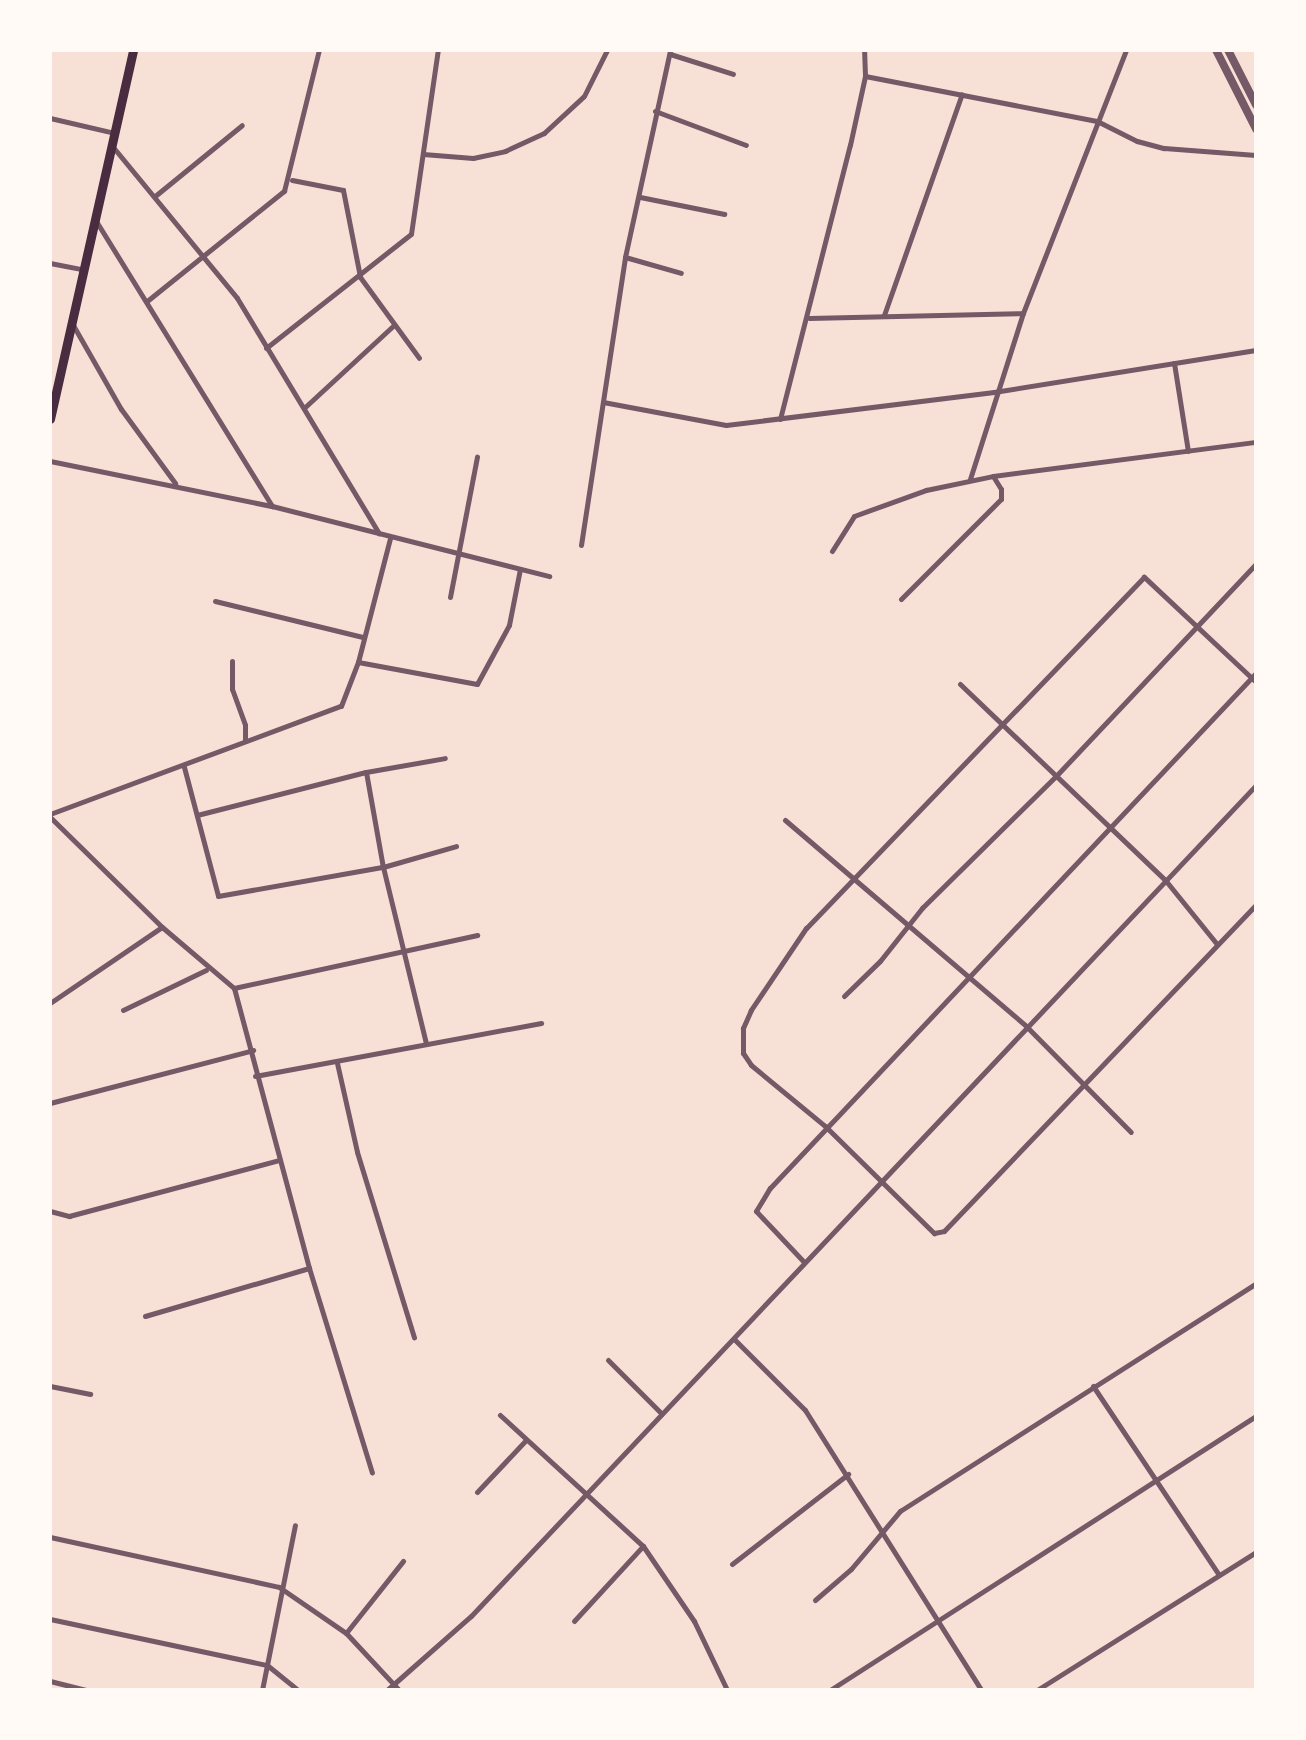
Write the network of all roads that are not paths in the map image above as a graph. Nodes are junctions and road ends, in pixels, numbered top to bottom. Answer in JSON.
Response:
{"nodes":[{"id":1,"x":134,"y":50,"type":"edge"},
{"id":2,"x":319,"y":50,"type":"edge"},
{"id":3,"x":438,"y":50,"type":"edge"},
{"id":4,"x":607,"y":50,"type":"edge"},
{"id":5,"x":864,"y":50,"type":"edge"},
{"id":6,"x":1126,"y":50,"type":"edge"},
{"id":7,"x":1216,"y":50,"type":"edge"},
{"id":8,"x":1228,"y":50,"type":"edge"},
{"id":9,"x":670,"y":52,"type":"edge"},
{"id":10,"x":733,"y":74,"type":"dead end"},
{"id":11,"x":865,"y":76,"type":"junction"},
{"id":12,"x":962,"y":94,"type":"junction"},
{"id":13,"x":1256,"y":106,"type":"edge"},
{"id":14,"x":656,"y":111,"type":"junction"},
{"id":15,"x":50,"y":118,"type":"edge"},
{"id":16,"x":1097,"y":121,"type":"junction"},
{"id":17,"x":242,"y":125,"type":"dead end"},
{"id":18,"x":1256,"y":129,"type":"edge"},
{"id":19,"x":116,"y":133,"type":"junction"},
{"id":20,"x":746,"y":145,"type":"dead end"},
{"id":21,"x":113,"y":147,"type":"junction"},
{"id":22,"x":422,"y":154,"type":"junction"},
{"id":23,"x":1256,"y":155,"type":"edge"},
{"id":24,"x":290,"y":180,"type":"junction"},
{"id":25,"x":155,"y":196,"type":"junction"},
{"id":26,"x":640,"y":196,"type":"junction"},
{"id":27,"x":724,"y":214,"type":"dead end"},
{"id":28,"x":96,"y":220,"type":"junction"},
{"id":29,"x":201,"y":255,"type":"junction"},
{"id":30,"x":625,"y":257,"type":"junction"},
{"id":31,"x":50,"y":263,"type":"edge"},
{"id":32,"x":84,"y":270,"type":"junction"},
{"id":33,"x":681,"y":272,"type":"dead end"},
{"id":34,"x":360,"y":277,"type":"junction"},
{"id":35,"x":147,"y":301,"type":"junction"},
{"id":36,"x":1023,"y":312,"type":"junction"},
{"id":37,"x":884,"y":315,"type":"junction"},
{"id":38,"x":809,"y":318,"type":"junction"},
{"id":39,"x":394,"y":325,"type":"junction"},
{"id":40,"x":73,"y":326,"type":"junction"},
{"id":41,"x":266,"y":348,"type":"junction"},
{"id":42,"x":1256,"y":350,"type":"edge"},
{"id":43,"x":419,"y":358,"type":"dead end"},
{"id":44,"x":1174,"y":363,"type":"junction"},
{"id":45,"x":994,"y":392,"type":"junction"},
{"id":46,"x":603,"y":402,"type":"junction"},
{"id":47,"x":304,"y":408,"type":"junction"},
{"id":48,"x":780,"y":418,"type":"junction"},
{"id":49,"x":50,"y":420,"type":"edge"},
{"id":50,"x":1256,"y":442,"type":"edge"},
{"id":51,"x":1188,"y":451,"type":"junction"},
{"id":52,"x":476,"y":457,"type":"dead end"},
{"id":53,"x":50,"y":461,"type":"edge"},
{"id":54,"x":994,"y":476,"type":"junction"},
{"id":55,"x":970,"y":480,"type":"junction"},
{"id":56,"x":177,"y":486,"type":"junction"},
{"id":57,"x":272,"y":506,"type":"junction"},
{"id":58,"x":379,"y":533,"type":"junction"},
{"id":59,"x":390,"y":538,"type":"junction"},
{"id":60,"x":581,"y":545,"type":"dead end"},
{"id":61,"x":832,"y":550,"type":"dead end"},
{"id":62,"x":457,"y":552,"type":"junction"},
{"id":63,"x":1256,"y":564,"type":"edge"},
{"id":64,"x":520,"y":568,"type":"junction"},
{"id":65,"x":549,"y":576,"type":"dead end"},
{"id":66,"x":450,"y":597,"type":"dead end"},
{"id":67,"x":900,"y":599,"type":"dead end"},
{"id":68,"x":215,"y":601,"type":"dead end"},
{"id":69,"x":1197,"y":626,"type":"junction"},
{"id":70,"x":363,"y":637,"type":"junction"},
{"id":71,"x":232,"y":662,"type":"dead end"},
{"id":72,"x":358,"y":662,"type":"junction"},
{"id":73,"x":1255,"y":677,"type":"edge"},
{"id":74,"x":960,"y":684,"type":"dead end"},
{"id":75,"x":1000,"y":724,"type":"junction"},
{"id":76,"x":245,"y":741,"type":"junction"},
{"id":77,"x":445,"y":758,"type":"dead end"},
{"id":78,"x":184,"y":767,"type":"junction"},
{"id":79,"x":366,"y":772,"type":"junction"},
{"id":80,"x":1055,"y":777,"type":"junction"},
{"id":81,"x":1256,"y":785,"type":"edge"},
{"id":82,"x":50,"y":815,"type":"edge"},
{"id":83,"x":196,"y":815,"type":"junction"},
{"id":84,"x":785,"y":820,"type":"dead end"},
{"id":85,"x":1110,"y":828,"type":"junction"},
{"id":86,"x":456,"y":846,"type":"dead end"},
{"id":87,"x":382,"y":867,"type":"junction"},
{"id":88,"x":852,"y":878,"type":"junction"},
{"id":89,"x":1166,"y":881,"type":"junction"},
{"id":90,"x":1256,"y":905,"type":"edge"},
{"id":91,"x":162,"y":926,"type":"junction"},
{"id":92,"x":906,"y":927,"type":"junction"},
{"id":93,"x":477,"y":935,"type":"dead end"},
{"id":94,"x":1216,"y":943,"type":"junction"},
{"id":95,"x":403,"y":953,"type":"junction"},
{"id":96,"x":208,"y":969,"type":"junction"},
{"id":97,"x":965,"y":977,"type":"junction"},
{"id":98,"x":234,"y":988,"type":"junction"},
{"id":99,"x":844,"y":996,"type":"dead end"},
{"id":100,"x":50,"y":1002,"type":"edge"},
{"id":101,"x":123,"y":1010,"type":"dead end"},
{"id":102,"x":541,"y":1023,"type":"dead end"},
{"id":103,"x":1026,"y":1026,"type":"junction"},
{"id":104,"x":426,"y":1043,"type":"junction"},
{"id":105,"x":253,"y":1050,"type":"junction"},
{"id":106,"x":337,"y":1063,"type":"junction"},
{"id":107,"x":255,"y":1076,"type":"junction"},
{"id":108,"x":1084,"y":1083,"type":"junction"},
{"id":109,"x":50,"y":1103,"type":"edge"},
{"id":110,"x":826,"y":1126,"type":"junction"},
{"id":111,"x":1130,"y":1132,"type":"dead end"},
{"id":112,"x":280,"y":1160,"type":"junction"},
{"id":113,"x":881,"y":1180,"type":"junction"},
{"id":114,"x":50,"y":1212,"type":"edge"},
{"id":115,"x":804,"y":1262,"type":"junction"},
{"id":116,"x":309,"y":1268,"type":"junction"},
{"id":117,"x":1256,"y":1283,"type":"edge"},
{"id":118,"x":146,"y":1316,"type":"dead end"},
{"id":119,"x":414,"y":1337,"type":"dead end"},
{"id":120,"x":735,"y":1340,"type":"junction"},
{"id":121,"x":608,"y":1360,"type":"dead end"},
{"id":122,"x":50,"y":1386,"type":"edge"},
{"id":123,"x":1093,"y":1386,"type":"junction"},
{"id":124,"x":90,"y":1394,"type":"dead end"},
{"id":125,"x":500,"y":1414,"type":"dead end"},
{"id":126,"x":662,"y":1414,"type":"junction"},
{"id":127,"x":1256,"y":1416,"type":"edge"},
{"id":128,"x":527,"y":1439,"type":"junction"},
{"id":129,"x":372,"y":1472,"type":"dead end"},
{"id":130,"x":848,"y":1474,"type":"junction"},
{"id":131,"x":1157,"y":1479,"type":"junction"},
{"id":132,"x":587,"y":1490,"type":"junction"},
{"id":133,"x":477,"y":1492,"type":"dead end"},
{"id":134,"x":295,"y":1524,"type":"dead end"},
{"id":135,"x":881,"y":1532,"type":"junction"},
{"id":136,"x":50,"y":1538,"type":"edge"},
{"id":137,"x":642,"y":1546,"type":"junction"},
{"id":138,"x":1256,"y":1552,"type":"edge"},
{"id":139,"x":404,"y":1561,"type":"dead end"},
{"id":140,"x":732,"y":1564,"type":"dead end"},
{"id":141,"x":1219,"y":1576,"type":"junction"},
{"id":142,"x":280,"y":1587,"type":"junction"},
{"id":143,"x":816,"y":1600,"type":"dead end"},
{"id":144,"x":50,"y":1619,"type":"edge"},
{"id":145,"x":936,"y":1620,"type":"junction"},
{"id":146,"x":574,"y":1621,"type":"dead end"},
{"id":147,"x":346,"y":1633,"type":"junction"},
{"id":148,"x":267,"y":1665,"type":"junction"},
{"id":149,"x":50,"y":1681,"type":"edge"},
{"id":150,"x":398,"y":1687,"type":"edge"},
{"id":151,"x":86,"y":1690,"type":"edge"},
{"id":152,"x":262,"y":1690,"type":"edge"},
{"id":153,"x":298,"y":1690,"type":"edge"},
{"id":154,"x":387,"y":1690,"type":"edge"},
{"id":155,"x":727,"y":1690,"type":"edge"},
{"id":156,"x":830,"y":1690,"type":"edge"},
{"id":157,"x":981,"y":1690,"type":"edge"},
{"id":158,"x":1038,"y":1690,"type":"edge"}],
"edges":[{"from":1,"to":19,"type":"main road"},
{"from":2,"to":24,"type":"street"},
{"from":3,"to":22,"type":"street"},
{"from":4,"to":22,"type":"street"},
{"from":5,"to":11,"type":"street"},
{"from":6,"to":16,"type":"street"},
{"from":7,"to":18,"type":"street"},
{"from":8,"to":13,"type":"street"},
{"from":9,"to":10,"type":"street"},
{"from":9,"to":14,"type":"street"},
{"from":11,"to":12,"type":"street"},
{"from":11,"to":38,"type":"street"},
{"from":12,"to":16,"type":"street"},
{"from":12,"to":37,"type":"street"},
{"from":14,"to":20,"type":"street"},
{"from":14,"to":26,"type":"street"},
{"from":15,"to":19,"type":"street"},
{"from":16,"to":23,"type":"street"},
{"from":16,"to":36,"type":"street"},
{"from":17,"to":25,"type":"street"},
{"from":19,"to":21,"type":"main road"},
{"from":21,"to":25,"type":"street"},
{"from":21,"to":28,"type":"main road"},
{"from":22,"to":34,"type":"street"},
{"from":24,"to":29,"type":"street"},
{"from":24,"to":34,"type":"street"},
{"from":25,"to":29,"type":"street"},
{"from":26,"to":27,"type":"street"},
{"from":26,"to":30,"type":"street"},
{"from":28,"to":32,"type":"main road"},
{"from":28,"to":35,"type":"street"},
{"from":29,"to":35,"type":"street"},
{"from":29,"to":41,"type":"street"},
{"from":30,"to":33,"type":"street"},
{"from":30,"to":46,"type":"street"},
{"from":31,"to":32,"type":"street"},
{"from":32,"to":40,"type":"main road"},
{"from":34,"to":39,"type":"street"},
{"from":34,"to":41,"type":"street"},
{"from":35,"to":57,"type":"street"},
{"from":36,"to":37,"type":"street"},
{"from":36,"to":45,"type":"street"},
{"from":37,"to":38,"type":"street"},
{"from":38,"to":48,"type":"street"},
{"from":39,"to":43,"type":"street"},
{"from":39,"to":47,"type":"street"},
{"from":40,"to":49,"type":"main road"},
{"from":40,"to":56,"type":"street"},
{"from":41,"to":47,"type":"street"},
{"from":42,"to":44,"type":"street"},
{"from":44,"to":45,"type":"street"},
{"from":44,"to":51,"type":"street"},
{"from":45,"to":48,"type":"street"},
{"from":45,"to":55,"type":"street"},
{"from":46,"to":48,"type":"street"},
{"from":46,"to":60,"type":"street"},
{"from":47,"to":58,"type":"street"},
{"from":50,"to":51,"type":"street"},
{"from":51,"to":54,"type":"street"},
{"from":52,"to":62,"type":"street"},
{"from":53,"to":56,"type":"street"},
{"from":54,"to":55,"type":"street"},
{"from":54,"to":67,"type":"street"},
{"from":55,"to":61,"type":"street"},
{"from":56,"to":57,"type":"street"},
{"from":57,"to":58,"type":"street"},
{"from":58,"to":59,"type":"street"},
{"from":59,"to":62,"type":"street"},
{"from":59,"to":70,"type":"street"},
{"from":62,"to":64,"type":"street"},
{"from":62,"to":66,"type":"street"},
{"from":63,"to":69,"type":"street"},
{"from":64,"to":65,"type":"street"},
{"from":64,"to":72,"type":"street"},
{"from":68,"to":70,"type":"street"},
{"from":69,"to":73,"type":"street"},
{"from":69,"to":75,"type":"street"},
{"from":69,"to":80,"type":"street"},
{"from":70,"to":72,"type":"street"},
{"from":71,"to":76,"type":"street"},
{"from":72,"to":76,"type":"street"},
{"from":73,"to":85,"type":"street"},
{"from":74,"to":75,"type":"street"},
{"from":75,"to":80,"type":"street"},
{"from":75,"to":88,"type":"street"},
{"from":76,"to":78,"type":"street"},
{"from":77,"to":79,"type":"street"},
{"from":78,"to":82,"type":"street"},
{"from":78,"to":83,"type":"street"},
{"from":79,"to":83,"type":"street"},
{"from":79,"to":87,"type":"street"},
{"from":80,"to":85,"type":"street"},
{"from":80,"to":92,"type":"street"},
{"from":81,"to":89,"type":"street"},
{"from":82,"to":91,"type":"street"},
{"from":83,"to":87,"type":"street"},
{"from":84,"to":88,"type":"street"},
{"from":85,"to":89,"type":"street"},
{"from":85,"to":97,"type":"street"},
{"from":86,"to":87,"type":"street"},
{"from":87,"to":95,"type":"street"},
{"from":88,"to":92,"type":"street"},
{"from":88,"to":110,"type":"street"},
{"from":89,"to":94,"type":"street"},
{"from":89,"to":103,"type":"street"},
{"from":90,"to":94,"type":"street"},
{"from":91,"to":96,"type":"street"},
{"from":91,"to":100,"type":"street"},
{"from":92,"to":97,"type":"street"},
{"from":92,"to":99,"type":"street"},
{"from":93,"to":95,"type":"street"},
{"from":94,"to":108,"type":"street"},
{"from":95,"to":98,"type":"street"},
{"from":95,"to":104,"type":"street"},
{"from":96,"to":98,"type":"street"},
{"from":96,"to":101,"type":"street"},
{"from":97,"to":103,"type":"street"},
{"from":97,"to":110,"type":"street"},
{"from":98,"to":105,"type":"street"},
{"from":102,"to":104,"type":"street"},
{"from":103,"to":108,"type":"street"},
{"from":103,"to":113,"type":"street"},
{"from":104,"to":106,"type":"street"},
{"from":105,"to":107,"type":"street"},
{"from":105,"to":109,"type":"street"},
{"from":106,"to":107,"type":"street"},
{"from":106,"to":119,"type":"street"},
{"from":107,"to":112,"type":"street"},
{"from":108,"to":111,"type":"street"},
{"from":108,"to":113,"type":"street"},
{"from":110,"to":113,"type":"street"},
{"from":110,"to":115,"type":"street"},
{"from":112,"to":114,"type":"street"},
{"from":112,"to":116,"type":"street"},
{"from":113,"to":115,"type":"street"},
{"from":115,"to":120,"type":"street"},
{"from":116,"to":118,"type":"street"},
{"from":116,"to":129,"type":"street"},
{"from":117,"to":123,"type":"street"},
{"from":120,"to":126,"type":"street"},
{"from":120,"to":130,"type":"street"},
{"from":121,"to":126,"type":"street"},
{"from":122,"to":124,"type":"street"},
{"from":123,"to":131,"type":"street"},
{"from":123,"to":135,"type":"street"},
{"from":125,"to":128,"type":"street"},
{"from":126,"to":132,"type":"street"},
{"from":127,"to":131,"type":"street"},
{"from":128,"to":132,"type":"street"},
{"from":128,"to":133,"type":"street"},
{"from":130,"to":135,"type":"street"},
{"from":130,"to":140,"type":"street"},
{"from":131,"to":141,"type":"street"},
{"from":131,"to":145,"type":"street"},
{"from":132,"to":137,"type":"street"},
{"from":132,"to":150,"type":"street"},
{"from":134,"to":142,"type":"street"},
{"from":135,"to":143,"type":"street"},
{"from":135,"to":145,"type":"street"},
{"from":136,"to":142,"type":"street"},
{"from":137,"to":146,"type":"street"},
{"from":137,"to":155,"type":"street"},
{"from":138,"to":141,"type":"street"},
{"from":139,"to":147,"type":"street"},
{"from":141,"to":158,"type":"street"},
{"from":142,"to":147,"type":"street"},
{"from":142,"to":148,"type":"street"},
{"from":144,"to":148,"type":"street"},
{"from":145,"to":156,"type":"street"},
{"from":145,"to":157,"type":"street"},
{"from":147,"to":150,"type":"street"},
{"from":148,"to":152,"type":"street"},
{"from":148,"to":153,"type":"street"},
{"from":149,"to":151,"type":"street"},
{"from":150,"to":154,"type":"street"}]}
